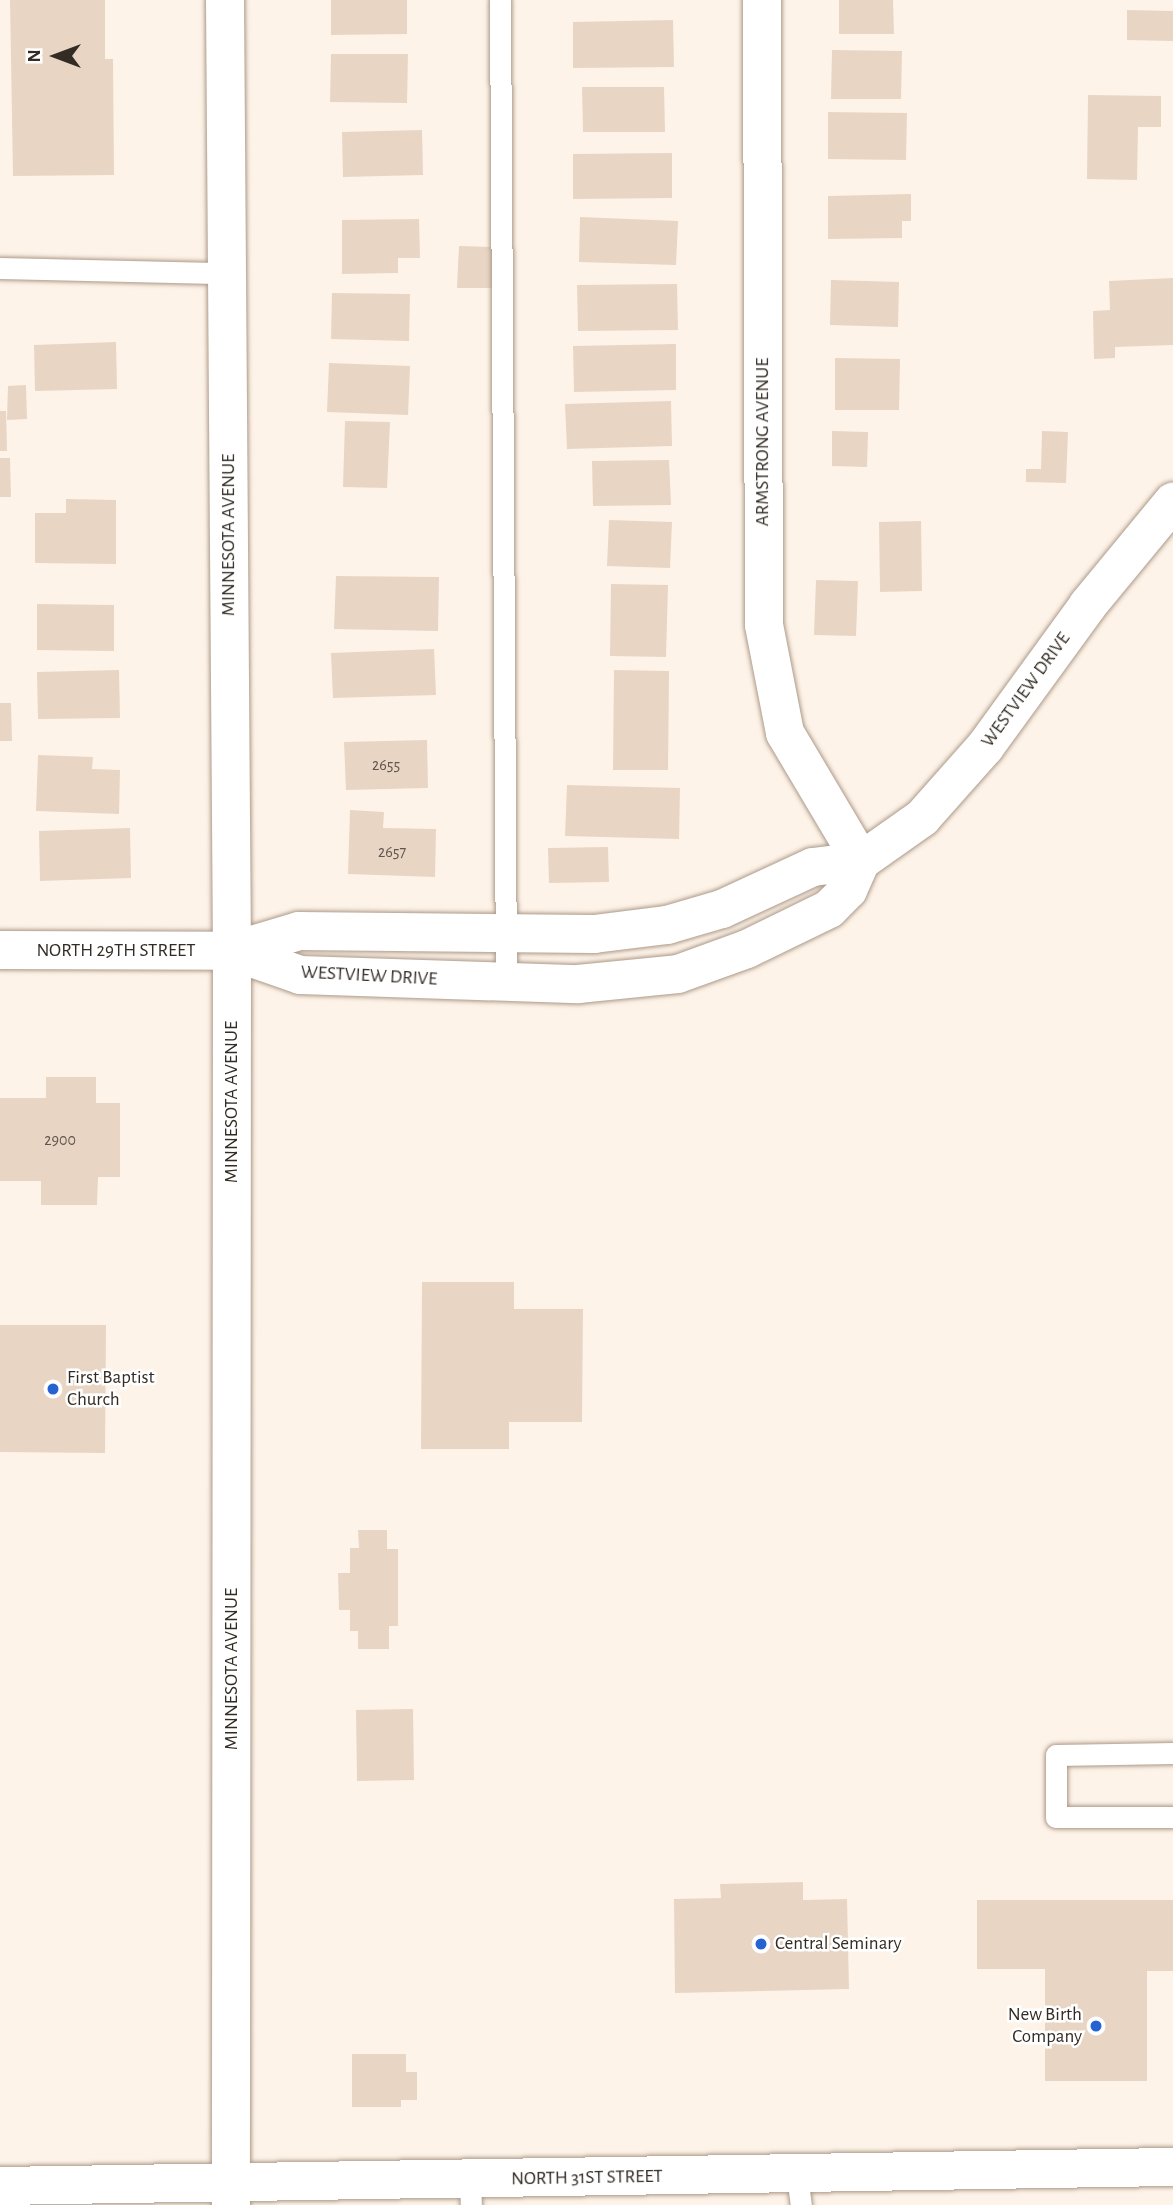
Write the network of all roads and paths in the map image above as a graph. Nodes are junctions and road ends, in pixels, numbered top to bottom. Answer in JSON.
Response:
{"nodes":[{"id":1,"x":225,"y":0,"type":"edge"},
{"id":2,"x":500,"y":0,"type":"edge"},
{"id":3,"x":762,"y":0,"type":"edge"},
{"id":4,"x":0,"y":268,"type":"edge"},
{"id":5,"x":227,"y":273,"type":"junction"},
{"id":6,"x":1173,"y":502,"type":"edge"},
{"id":7,"x":861,"y":861,"type":"junction"},
{"id":8,"x":506,"y":933,"type":"junction"},
{"id":9,"x":0,"y":950,"type":"edge"},
{"id":10,"x":232,"y":951,"type":"junction"},
{"id":11,"x":506,"y":982,"type":"junction"},
{"id":12,"x":1173,"y":1753,"type":"edge"},
{"id":13,"x":1173,"y":1817,"type":"edge"},
{"id":14,"x":1173,"y":2167,"type":"edge"},
{"id":15,"x":0,"y":2186,"type":"edge"},
{"id":16,"x":799,"y":2189,"type":"edge"},
{"id":17,"x":471,"y":2193,"type":"edge"},
{"id":18,"x":231,"y":2195,"type":"edge"}],
"edges":[{"from":1,"to":5,"type":"main road","name":"MINNESOTA AVENUE"},
{"from":2,"to":8,"type":"lane"},
{"from":3,"to":7,"type":"main road","name":"ARMSTRONG AVENUE"},
{"from":4,"to":5,"type":"lane"},
{"from":5,"to":10,"type":"main road","name":"MINNESOTA AVENUE"},
{"from":6,"to":7,"type":"main road","name":"WESTVIEW DRIVE"},
{"from":7,"to":8,"type":"main road","name":"WESTVIEW DRIVE"},
{"from":7,"to":11,"type":"main road","name":"WESTVIEW DRIVE"},
{"from":8,"to":10,"type":"main road","name":"WESTVIEW DRIVE"},
{"from":8,"to":11,"type":"lane"},
{"from":9,"to":10,"type":"main road","name":"NORTH 29TH STREET"},
{"from":10,"to":11,"type":"main road","name":"WESTVIEW DRIVE"},
{"from":10,"to":18,"type":"main road","name":"MINNESOTA AVENUE"},
{"from":12,"to":13,"type":"lane"},
{"from":14,"to":16,"type":"main road","name":"NORTH 31ST STREET"},
{"from":15,"to":18,"type":"main road","name":"NORTH 31ST STREET"},
{"from":16,"to":17,"type":"main road","name":"NORTH 31ST STREET"},
{"from":17,"to":18,"type":"main road","name":"NORTH 31ST STREET"}]}
